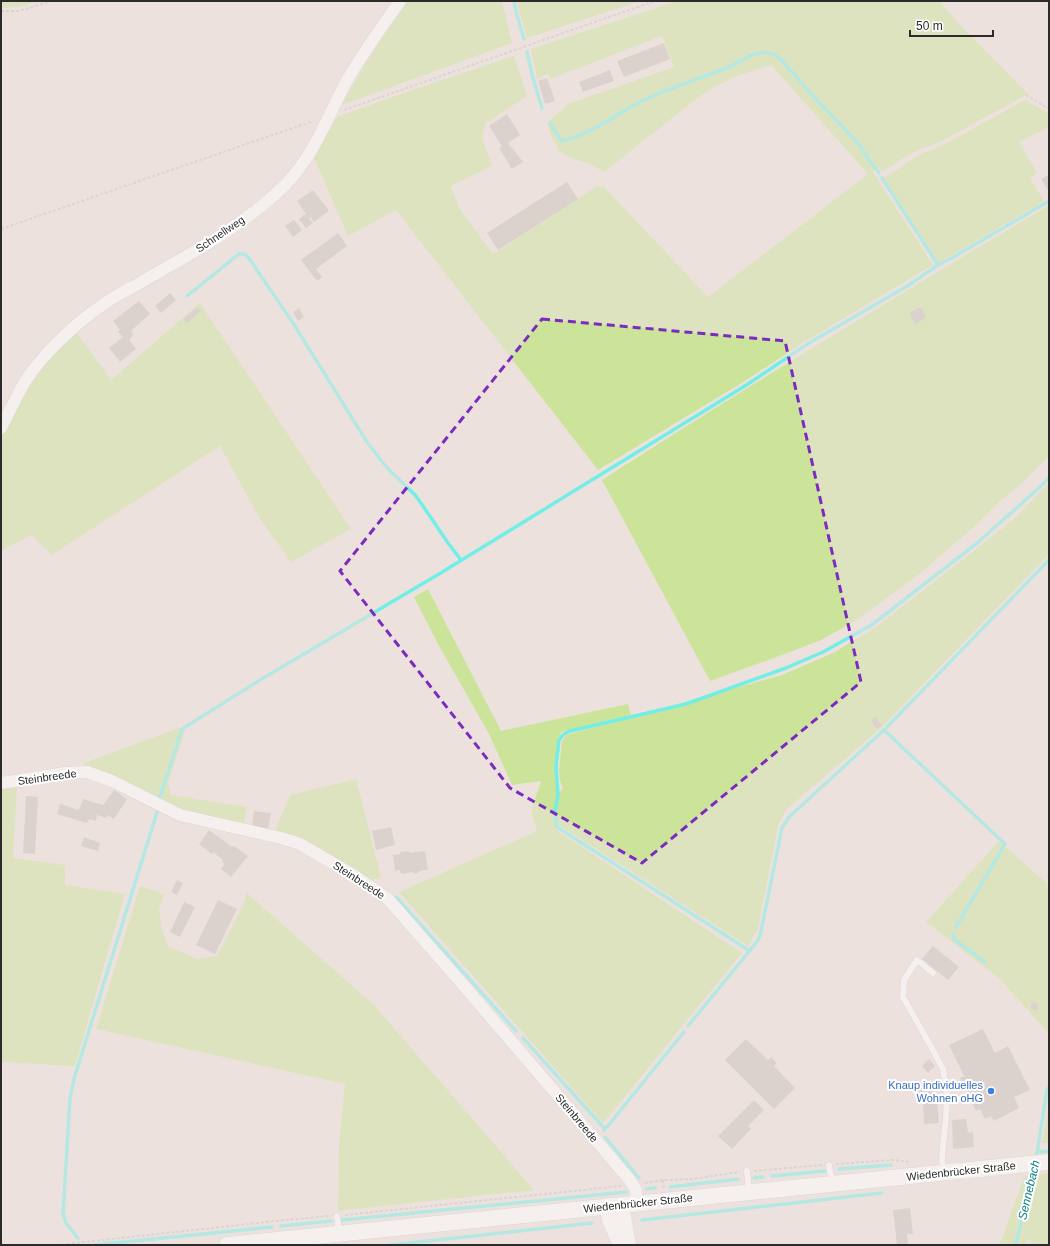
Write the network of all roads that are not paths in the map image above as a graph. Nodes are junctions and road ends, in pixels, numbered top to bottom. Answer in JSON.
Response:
{"nodes":[{"id":1,"x":400,"y":1,"type":"edge"},
{"id":2,"x":4,"y":413,"type":"edge"},
{"id":3,"x":1,"y":428,"type":"edge"},
{"id":4,"x":1,"y":783,"type":"edge"},
{"id":5,"x":933,"y":973,"type":"dead end"},
{"id":6,"x":1046,"y":1162,"type":"edge"},
{"id":7,"x":829,"y":1165,"type":"road end"},
{"id":8,"x":747,"y":1171,"type":"road end"},
{"id":9,"x":943,"y":1172,"type":"junction"},
{"id":10,"x":832,"y":1183,"type":"junction"},
{"id":11,"x":749,"y":1192,"type":"junction"},
{"id":12,"x":637,"y":1203,"type":"junction"},
{"id":13,"x":614,"y":1205,"type":"junction"},
{"id":14,"x":337,"y":1216,"type":"road end"},
{"id":15,"x":339,"y":1233,"type":"junction"},
{"id":16,"x":228,"y":1245,"type":"edge"},
{"id":17,"x":621,"y":1245,"type":"edge"},
{"id":18,"x":628,"y":1245,"type":"edge"}],
"edges":[{"from":1,"to":2,"type":"street","name":"Schnellweg"},
{"from":2,"to":3,"type":"street","name":"Schnellweg"},
{"from":4,"to":12,"type":"street","name":"Steinbreede"},
{"from":5,"to":9,"type":"lane"},
{"from":6,"to":9,"type":"main road","name":"Wiedenbrücker Straße"},
{"from":7,"to":10,"type":"lane"},
{"from":8,"to":11,"type":"lane"},
{"from":9,"to":10,"type":"main road","name":"Wiedenbrücker Straße"},
{"from":10,"to":11,"type":"main road","name":"Wiedenbrücker Straße"},
{"from":11,"to":12,"type":"main road","name":"Wiedenbrücker Straße"},
{"from":12,"to":13,"type":"main road","name":"Wiedenbrücker Straße"},
{"from":13,"to":15,"type":"main road","name":"Wiedenbrücker Straße"},
{"from":13,"to":17,"type":"main road"},
{"from":13,"to":18,"type":"main road"},
{"from":14,"to":15,"type":"lane"},
{"from":15,"to":16,"type":"main road","name":"Wiedenbrücker Straße"}]}
